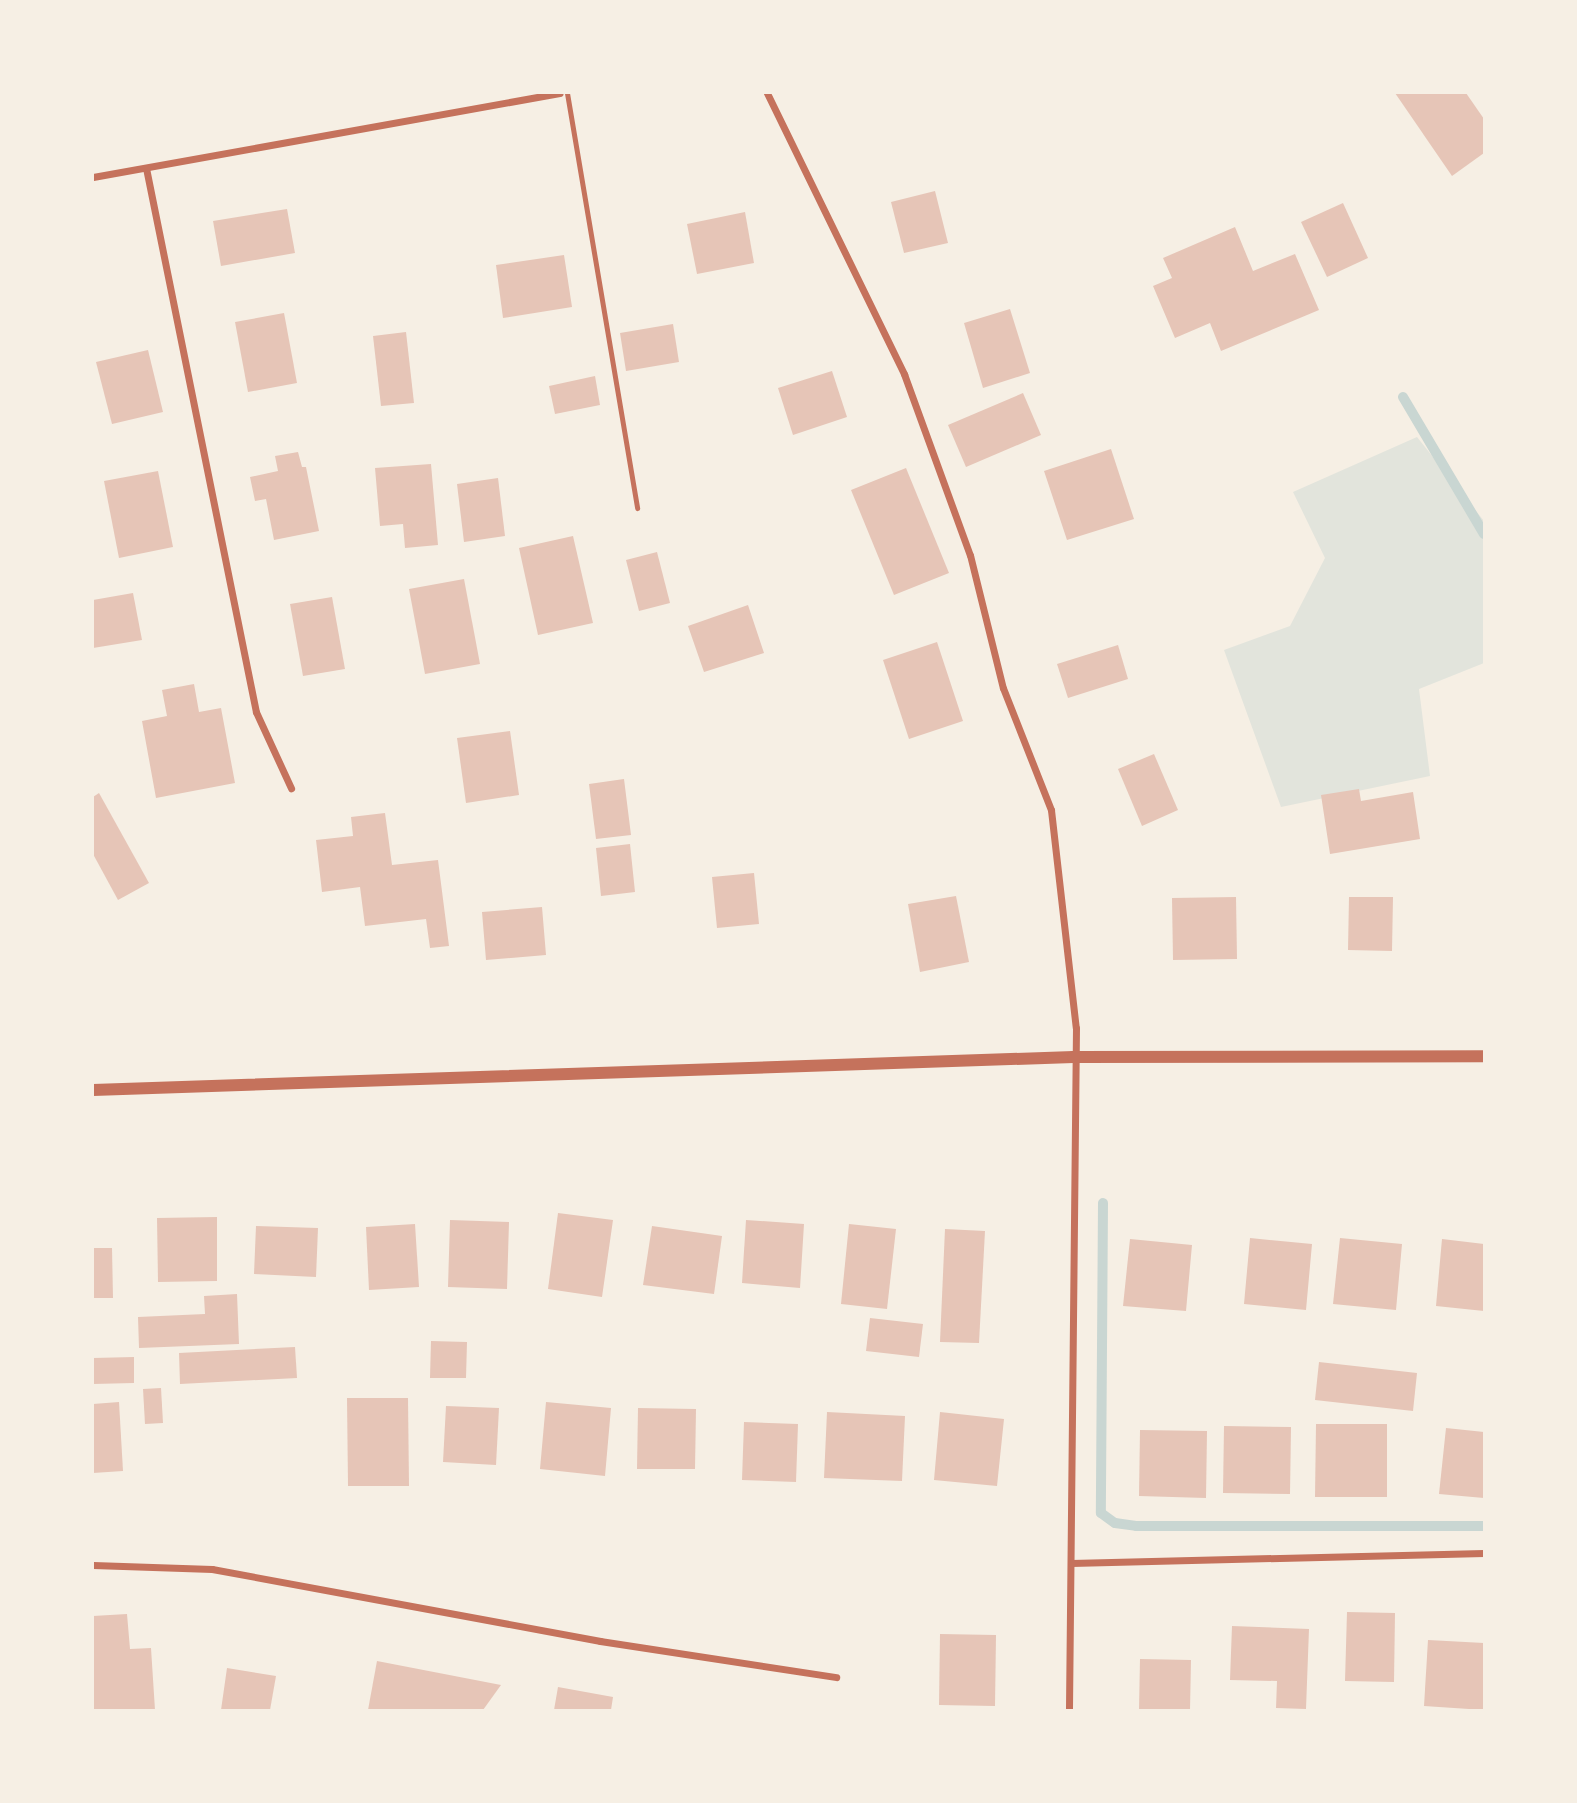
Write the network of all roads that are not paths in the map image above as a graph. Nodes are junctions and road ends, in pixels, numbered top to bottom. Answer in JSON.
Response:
{"nodes":[{"id":1,"x":559,"y":93,"type":"edge"},
{"id":2,"x":567,"y":93,"type":"edge"},
{"id":3,"x":767,"y":93,"type":"edge"},
{"id":4,"x":146,"y":168,"type":"junction"},
{"id":5,"x":93,"y":177,"type":"edge"},
{"id":6,"x":637,"y":508,"type":"dead end"},
{"id":7,"x":291,"y":788,"type":"dead end"},
{"id":8,"x":1484,"y":1056,"type":"edge"},
{"id":9,"x":1073,"y":1057,"type":"junction"},
{"id":10,"x":93,"y":1090,"type":"edge"},
{"id":11,"x":1484,"y":1553,"type":"edge"},
{"id":12,"x":1070,"y":1563,"type":"junction"},
{"id":13,"x":93,"y":1565,"type":"edge"},
{"id":14,"x":836,"y":1676,"type":"dead end"},
{"id":15,"x":1069,"y":1710,"type":"edge"}],
"edges":[{"from":1,"to":4,"type":"street"},
{"from":2,"to":6,"type":"lane"},
{"from":3,"to":9,"type":"street"},
{"from":4,"to":5,"type":"street"},
{"from":4,"to":7,"type":"street"},
{"from":8,"to":9,"type":"street"},
{"from":9,"to":10,"type":"street"},
{"from":9,"to":12,"type":"street"},
{"from":11,"to":12,"type":"street"},
{"from":12,"to":15,"type":"street"},
{"from":13,"to":14,"type":"street"}]}
